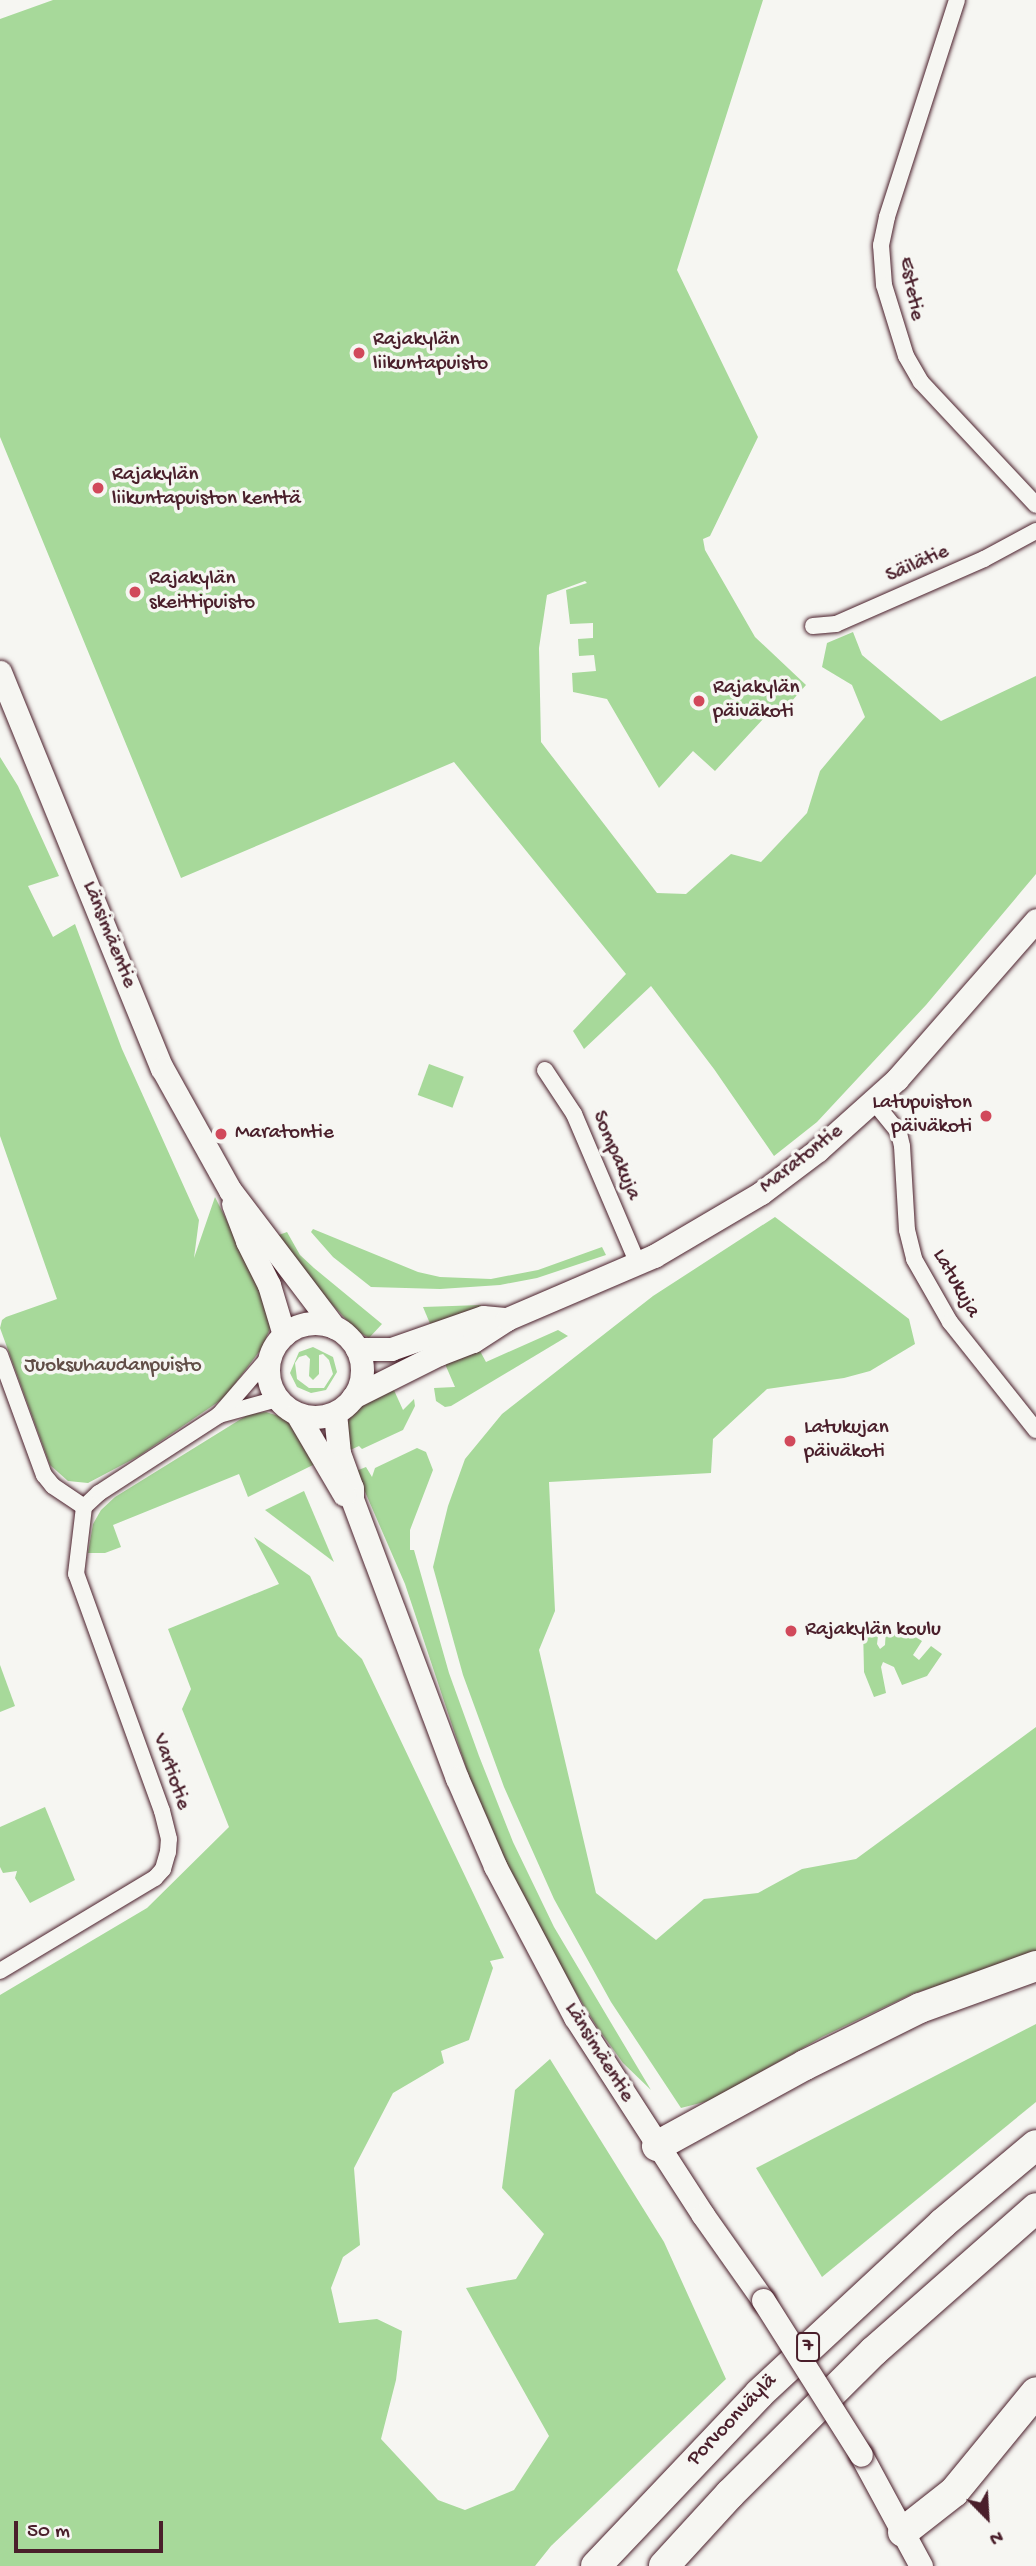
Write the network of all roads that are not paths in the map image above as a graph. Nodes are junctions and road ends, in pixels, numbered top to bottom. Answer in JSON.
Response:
{"nodes":[{"id":1,"x":957,"y":0,"type":"edge"},
{"id":2,"x":1036,"y":505,"type":"edge"},
{"id":3,"x":1036,"y":531,"type":"edge"},
{"id":4,"x":813,"y":626,"type":"dead end"},
{"id":5,"x":0,"y":672,"type":"edge"},
{"id":6,"x":1036,"y":920,"type":"edge"},
{"id":7,"x":545,"y":1070,"type":"dead end"},
{"id":8,"x":874,"y":1101,"type":"junction"},
{"id":9,"x":230,"y":1190,"type":"junction"},
{"id":10,"x":638,"y":1264,"type":"junction"},
{"id":11,"x":507,"y":1319,"type":"junction"},
{"id":12,"x":334,"y":1327,"type":"junction"},
{"id":13,"x":284,"y":1335,"type":"junction"},
{"id":14,"x":357,"y":1349,"type":"junction"},
{"id":15,"x":0,"y":1355,"type":"edge"},
{"id":16,"x":270,"y":1356,"type":"junction"},
{"id":17,"x":353,"y":1397,"type":"junction"},
{"id":18,"x":277,"y":1399,"type":"junction"},
{"id":19,"x":335,"y":1413,"type":"junction"},
{"id":20,"x":297,"y":1414,"type":"junction"},
{"id":21,"x":219,"y":1415,"type":"junction"},
{"id":22,"x":1036,"y":1430,"type":"edge"},
{"id":23,"x":352,"y":1499,"type":"junction"},
{"id":24,"x":84,"y":1507,"type":"junction"},
{"id":25,"x":1036,"y":1966,"type":"edge"},
{"id":26,"x":0,"y":1971,"type":"edge"},
{"id":27,"x":1036,"y":2145,"type":"edge"},
{"id":28,"x":657,"y":2146,"type":"junction"},
{"id":29,"x":1036,"y":2208,"type":"edge"},
{"id":30,"x":1036,"y":2392,"type":"edge"},
{"id":31,"x":904,"y":2532,"type":"junction"},
{"id":32,"x":596,"y":2566,"type":"edge"},
{"id":33,"x":664,"y":2566,"type":"edge"},
{"id":34,"x":921,"y":2566,"type":"edge"}],
"edges":[{"from":1,"to":2,"type":"street","name":"Estetie"},
{"from":3,"to":4,"type":"street","name":"Säilätie"},
{"from":5,"to":9,"type":"main road","name":"Länsimäentie"},
{"from":6,"to":8,"type":"main road","name":"Maratontie"},
{"from":7,"to":10,"type":"street","name":"Sompakuja"},
{"from":8,"to":10,"type":"main road","name":"Maratontie"},
{"from":8,"to":22,"type":"street","name":"Latukuja"},
{"from":9,"to":12,"type":"main road","name":"Länsimäentie"},
{"from":9,"to":13,"type":"main road","name":"Länsimäentie"},
{"from":10,"to":11,"type":"main road","name":"Maratontie"},
{"from":11,"to":14,"type":"main road","name":"Maratontie"},
{"from":11,"to":17,"type":"main road","name":"Maratontie"},
{"from":12,"to":13,"type":"main road"},
{"from":12,"to":14,"type":"main road"},
{"from":13,"to":16,"type":"main road"},
{"from":14,"to":17,"type":"main road"},
{"from":15,"to":24,"type":"street"},
{"from":16,"to":18,"type":"main road"},
{"from":16,"to":21,"type":"street"},
{"from":17,"to":19,"type":"main road"},
{"from":18,"to":20,"type":"main road"},
{"from":18,"to":21,"type":"street"},
{"from":19,"to":20,"type":"main road"},
{"from":19,"to":23,"type":"main road","name":"Länsimäentie"},
{"from":20,"to":23,"type":"main road","name":"Länsimäentie"},
{"from":21,"to":24,"type":"street"},
{"from":23,"to":28,"type":"main road","name":"Länsimäentie"},
{"from":24,"to":26,"type":"street","name":"Vartiotie"},
{"from":25,"to":28,"type":"highway"},
{"from":27,"to":32,"type":"highway","name":"Porvoonväylä","number":"7"},
{"from":28,"to":31,"type":"main road","name":"Länsimäentie","bridge":true},
{"from":29,"to":33,"type":"highway","number":"7"},
{"from":30,"to":31,"type":"highway"},
{"from":31,"to":34,"type":"main road","name":"Länsimäentie"}]}
